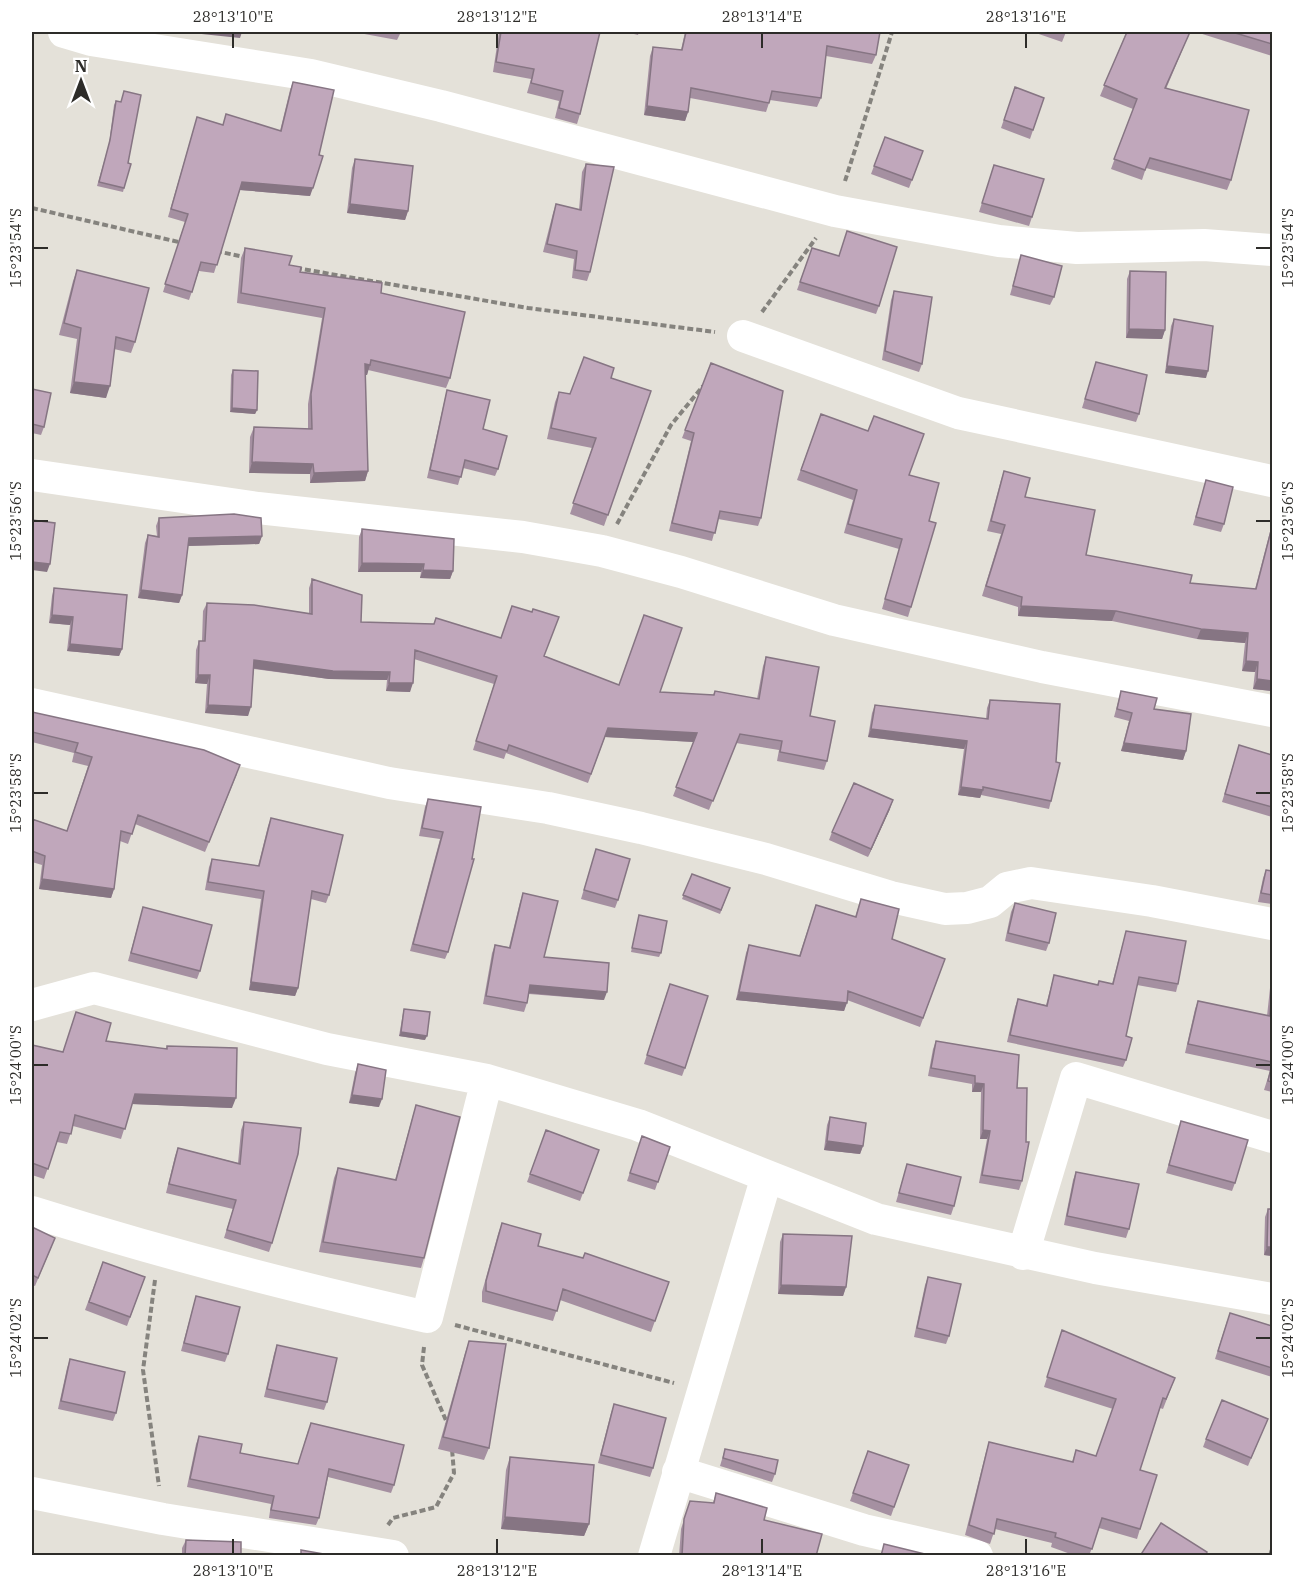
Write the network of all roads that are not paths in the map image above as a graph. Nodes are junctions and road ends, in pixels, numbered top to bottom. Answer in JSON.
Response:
{"nodes":[{"id":1,"x":64,"y":32,"type":"edge"},
{"id":2,"x":1272,"y":250,"type":"edge"},
{"id":3,"x":743,"y":336,"type":"road end"},
{"id":4,"x":32,"y":475,"type":"edge"},
{"id":5,"x":1272,"y":481,"type":"edge"},
{"id":6,"x":32,"y":704,"type":"edge"},
{"id":7,"x":1272,"y":711,"type":"edge"},
{"id":8,"x":1272,"y":924,"type":"edge"},
{"id":9,"x":32,"y":1005,"type":"edge"},
{"id":10,"x":487,"y":1080,"type":"junction"},
{"id":11,"x":1272,"y":1137,"type":"edge"},
{"id":12,"x":768,"y":1176,"type":"junction"},
{"id":13,"x":32,"y":1212,"type":"edge"},
{"id":14,"x":1023,"y":1254,"type":"junction"},
{"id":15,"x":1272,"y":1299,"type":"edge"},
{"id":16,"x":678,"y":1472,"type":"junction"},
{"id":17,"x":32,"y":1493,"type":"edge"},
{"id":18,"x":381,"y":1553,"type":"edge"},
{"id":19,"x":654,"y":1556,"type":"edge"},
{"id":20,"x":977,"y":1556,"type":"edge"}],
"edges":[{"from":1,"to":2,"type":"street"},
{"from":3,"to":5,"type":"street"},
{"from":4,"to":7,"type":"street"},
{"from":6,"to":8,"type":"street"},
{"from":9,"to":10,"type":"street"},
{"from":10,"to":12,"type":"street"},
{"from":10,"to":13,"type":"street"},
{"from":11,"to":14,"type":"street"},
{"from":12,"to":14,"type":"street"},
{"from":12,"to":16,"type":"street"},
{"from":14,"to":15,"type":"street"},
{"from":16,"to":19,"type":"street"},
{"from":16,"to":20,"type":"street"},
{"from":17,"to":18,"type":"street"}]}
